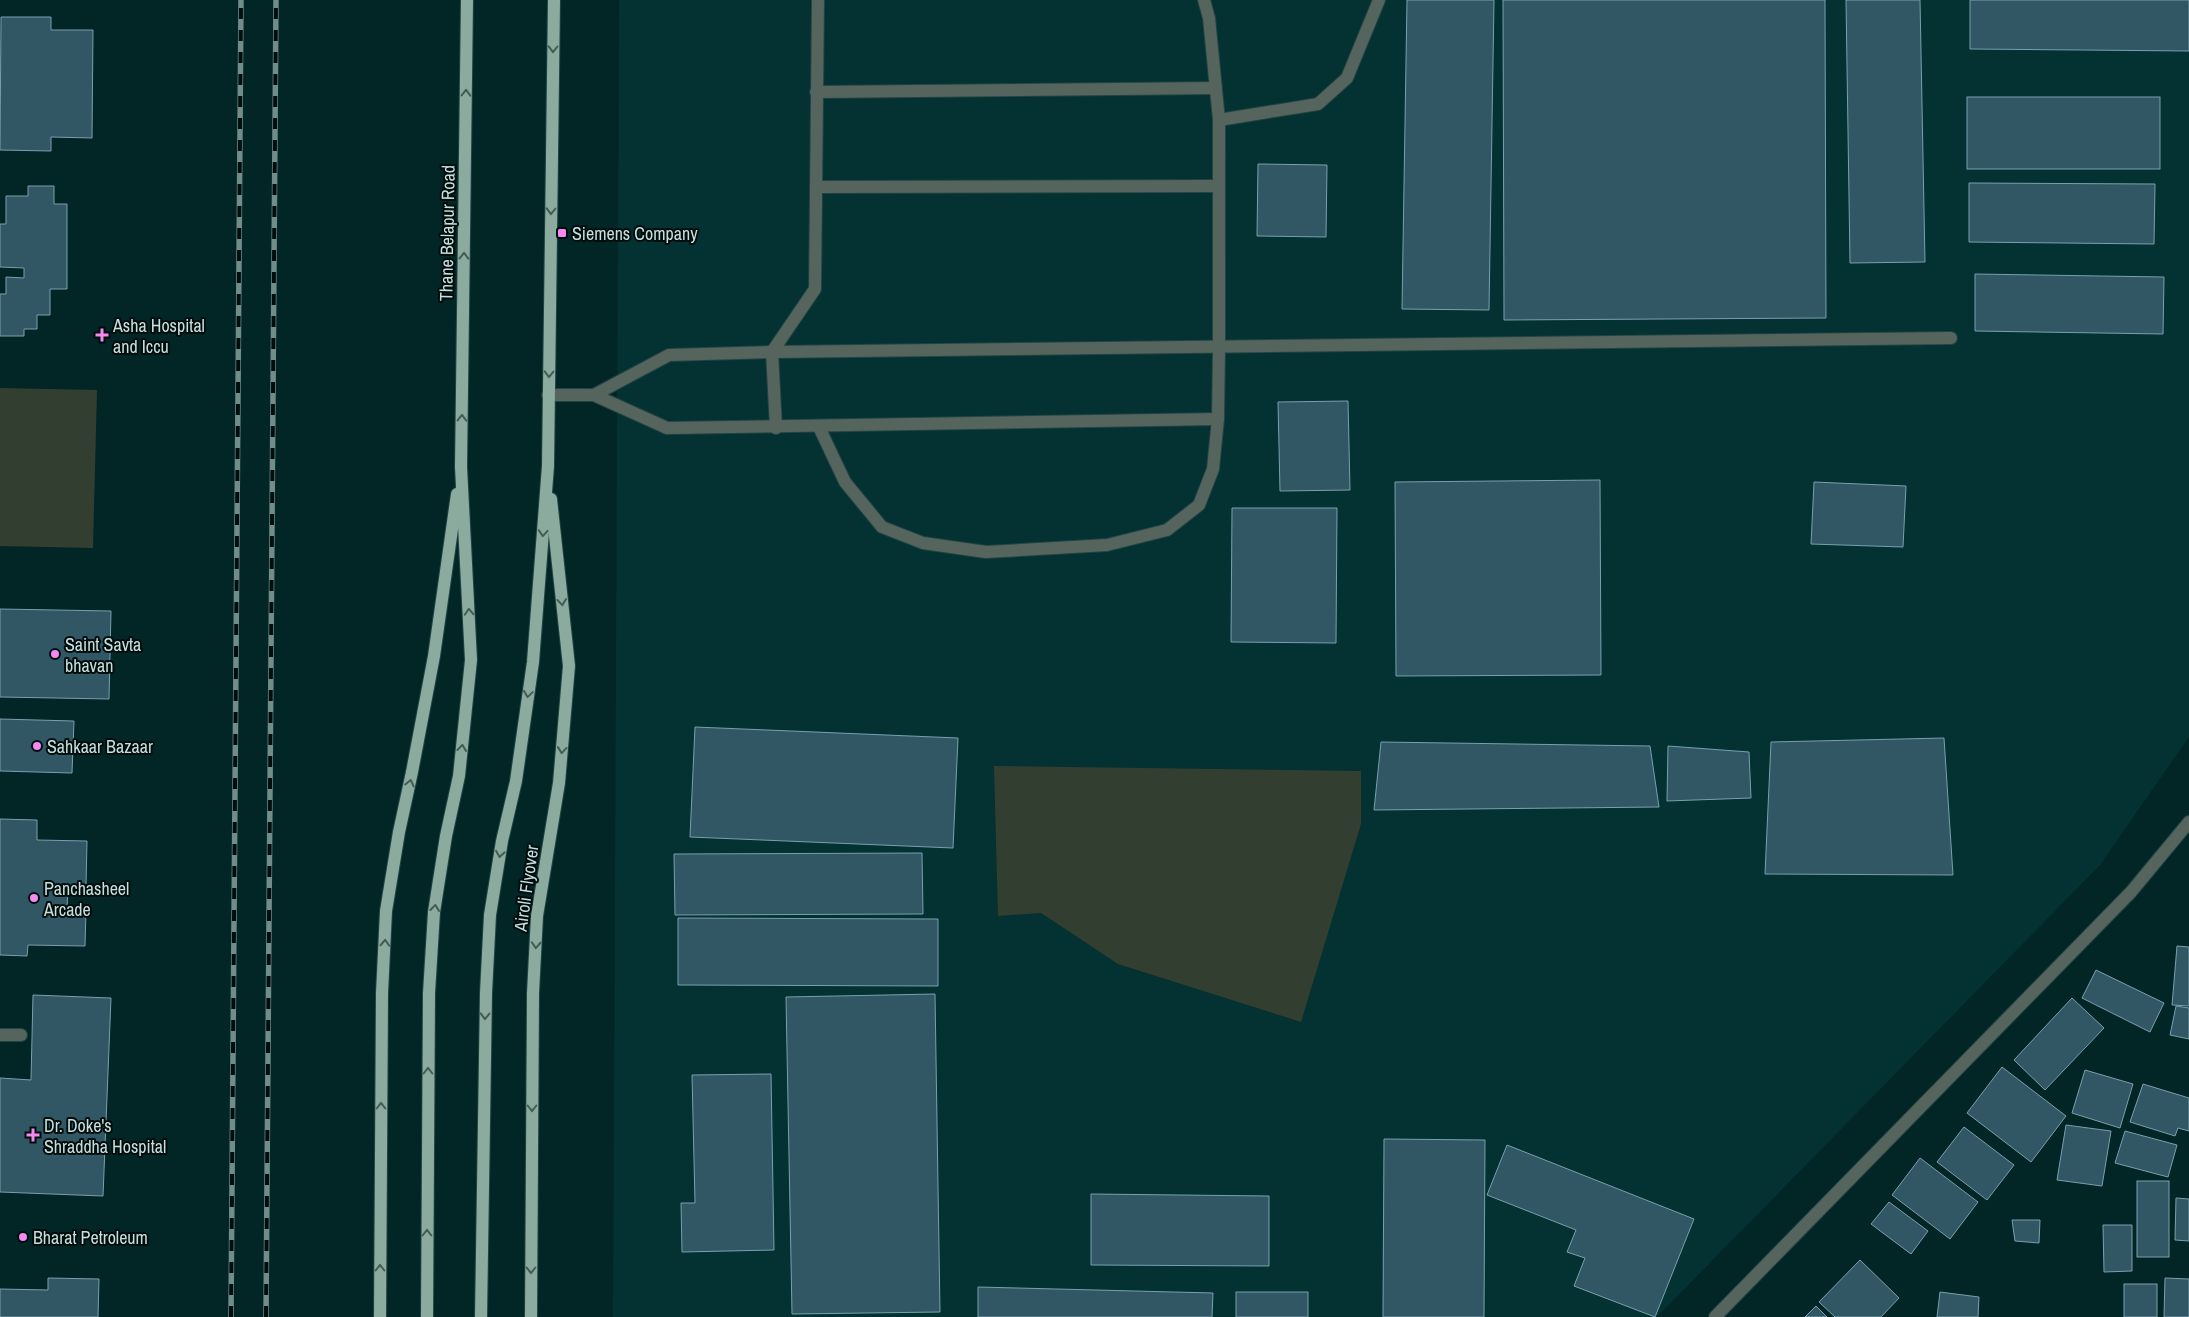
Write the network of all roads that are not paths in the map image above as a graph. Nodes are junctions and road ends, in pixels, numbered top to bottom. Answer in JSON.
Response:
{"nodes":[{"id":1,"x":467,"y":0,"type":"edge"},
{"id":2,"x":554,"y":0,"type":"edge"},
{"id":3,"x":818,"y":0,"type":"edge"},
{"id":4,"x":1204,"y":0,"type":"edge"},
{"id":5,"x":1379,"y":0,"type":"edge"},
{"id":6,"x":1216,"y":88,"type":"junction"},
{"id":7,"x":816,"y":92,"type":"junction"},
{"id":8,"x":1219,"y":120,"type":"junction"},
{"id":9,"x":1219,"y":186,"type":"junction"},
{"id":10,"x":816,"y":187,"type":"junction"},
{"id":11,"x":1951,"y":338,"type":"dead end"},
{"id":12,"x":1219,"y":347,"type":"junction"},
{"id":13,"x":772,"y":352,"type":"junction"},
{"id":14,"x":548,"y":395,"type":"junction"},
{"id":15,"x":594,"y":395,"type":"junction"},
{"id":16,"x":1218,"y":419,"type":"junction"},
{"id":17,"x":819,"y":427,"type":"junction"},
{"id":18,"x":776,"y":428,"type":"junction"},
{"id":19,"x":548,"y":466,"type":"junction"},
{"id":20,"x":461,"y":467,"type":"junction"},
{"id":21,"x":2189,"y":822,"type":"edge"},
{"id":22,"x":0,"y":1035,"type":"edge"},
{"id":23,"x":21,"y":1036,"type":"dead end"},
{"id":24,"x":380,"y":1317,"type":"edge"},
{"id":25,"x":427,"y":1317,"type":"edge"},
{"id":26,"x":481,"y":1317,"type":"edge"},
{"id":27,"x":531,"y":1317,"type":"edge"},
{"id":28,"x":1715,"y":1317,"type":"edge"}],
"edges":[{"from":20,"to":1,"type":"main road","name":"Thane Belapur Road","one_way":true},
{"from":2,"to":14,"type":"main road","one_way":true},
{"from":3,"to":7,"type":"street"},
{"from":4,"to":6,"type":"street"},
{"from":5,"to":8,"type":"street"},
{"from":6,"to":7,"type":"street"},
{"from":6,"to":8,"type":"street"},
{"from":7,"to":10,"type":"street"},
{"from":8,"to":9,"type":"street"},
{"from":9,"to":10,"type":"street"},
{"from":9,"to":12,"type":"street"},
{"from":10,"to":13,"type":"street"},
{"from":11,"to":12,"type":"street"},
{"from":12,"to":13,"type":"street"},
{"from":12,"to":16,"type":"street"},
{"from":13,"to":15,"type":"street"},
{"from":13,"to":18,"type":"street"},
{"from":14,"to":15,"type":"street"},
{"from":14,"to":19,"type":"main road"},
{"from":15,"to":18,"type":"street"},
{"from":16,"to":17,"type":"street"},
{"from":16,"to":17,"type":"street"},
{"from":17,"to":18,"type":"street"},
{"from":19,"to":26,"type":"main road","one_way":true},
{"from":19,"to":27,"type":"main road","name":"Airoli Flyover","one_way":true},
{"from":24,"to":20,"type":"main road","one_way":true},
{"from":25,"to":20,"type":"main road","one_way":true},
{"from":21,"to":28,"type":"street"},
{"from":22,"to":23,"type":"street"}]}
